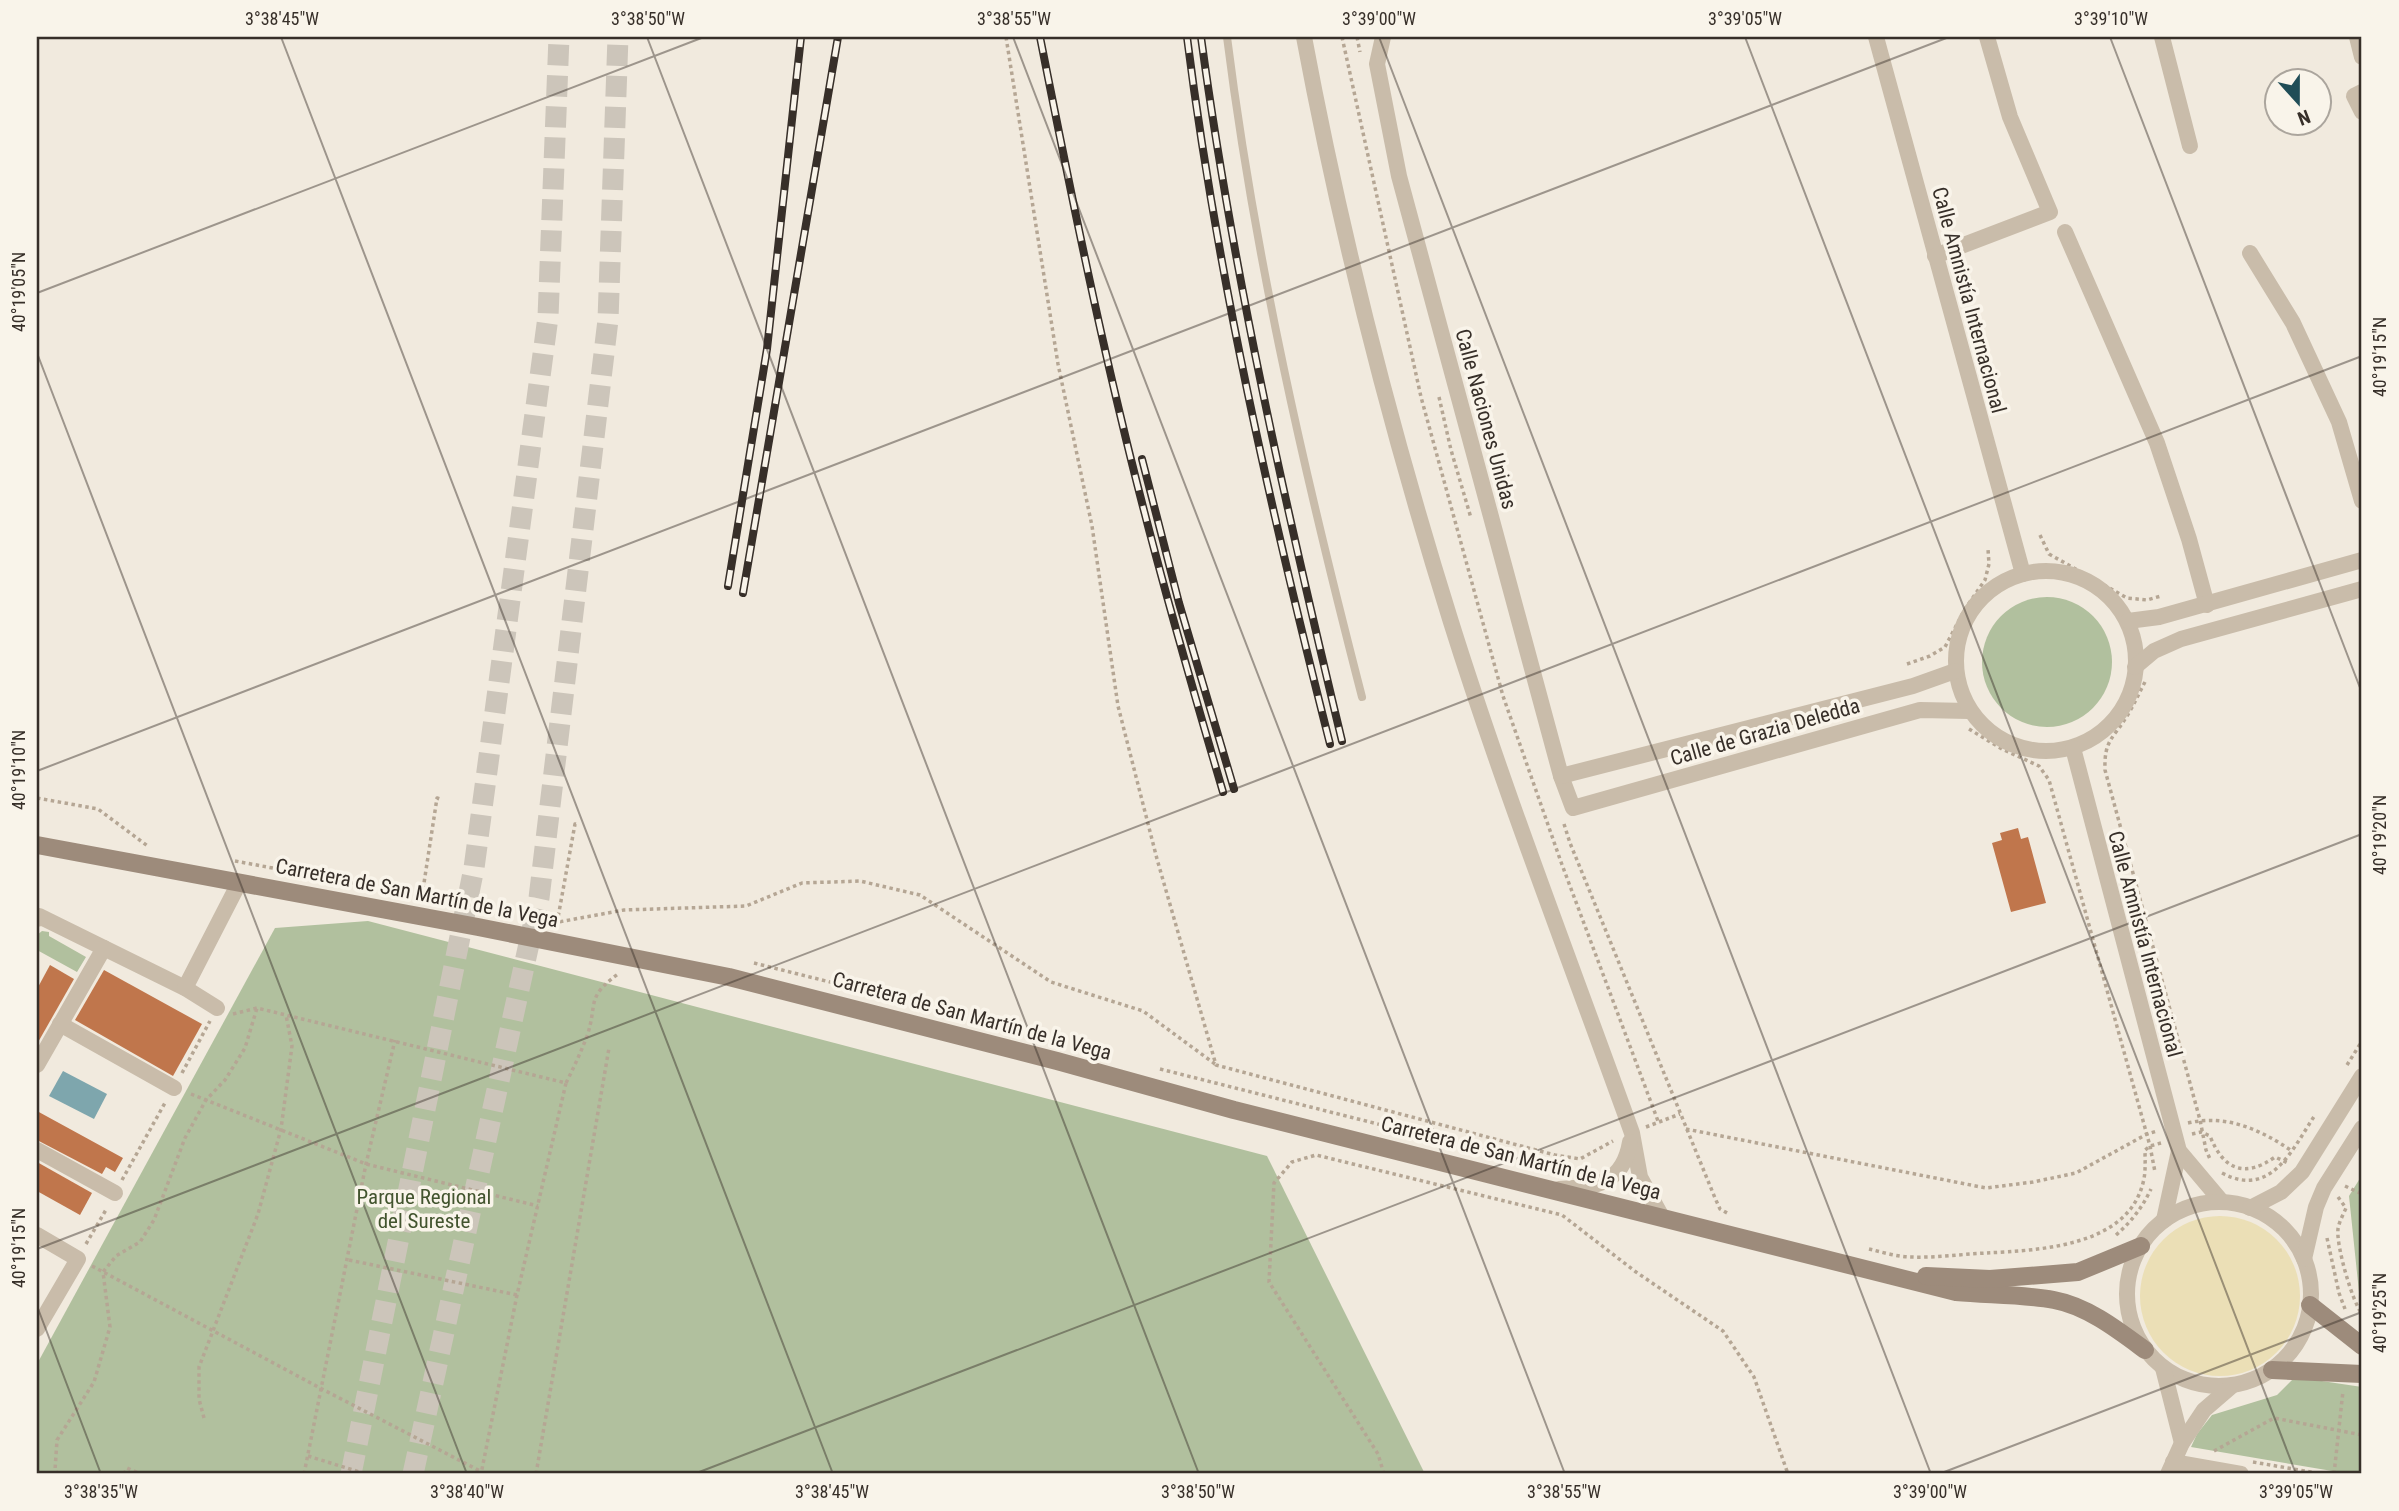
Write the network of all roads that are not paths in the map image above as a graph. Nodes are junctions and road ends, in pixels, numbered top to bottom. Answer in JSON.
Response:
{"nodes":[{"id":1,"x":1227,"y":37,"type":"edge"},
{"id":2,"x":1304,"y":37,"type":"edge"},
{"id":3,"x":1383,"y":37,"type":"edge"},
{"id":4,"x":1876,"y":37,"type":"edge"},
{"id":5,"x":1987,"y":37,"type":"edge"},
{"id":6,"x":2162,"y":37,"type":"edge"},
{"id":7,"x":2357,"y":37,"type":"edge"},
{"id":8,"x":2362,"y":57,"type":"edge"},
{"id":9,"x":2362,"y":92,"type":"edge"},
{"id":10,"x":2362,"y":112,"type":"edge"},
{"id":11,"x":2190,"y":146,"type":"dead end"},
{"id":12,"x":2065,"y":232,"type":"dead end"},
{"id":13,"x":2250,"y":253,"type":"dead end"},
{"id":14,"x":1935,"y":256,"type":"junction"},
{"id":15,"x":2362,"y":501,"type":"edge"},
{"id":16,"x":2362,"y":560,"type":"edge"},
{"id":17,"x":2023,"y":574,"type":"junction"},
{"id":18,"x":2362,"y":589,"type":"edge"},
{"id":19,"x":2207,"y":605,"type":"junction"},
{"id":20,"x":2128,"y":621,"type":"junction"},
{"id":21,"x":2135,"y":667,"type":"junction"},
{"id":22,"x":1955,"y":671,"type":"junction"},
{"id":23,"x":1362,"y":697,"type":"dead end"},
{"id":24,"x":1969,"y":710,"type":"junction"},
{"id":25,"x":2073,"y":748,"type":"junction"},
{"id":26,"x":1561,"y":776,"type":"junction"},
{"id":27,"x":1573,"y":808,"type":"joint"},
{"id":28,"x":37,"y":845,"type":"edge"},
{"id":29,"x":239,"y":883,"type":"junction"},
{"id":30,"x":37,"y":919,"type":"edge"},
{"id":31,"x":104,"y":948,"type":"junction"},
{"id":32,"x":185,"y":988,"type":"junction"},
{"id":33,"x":217,"y":1008,"type":"road end"},
{"id":34,"x":60,"y":1024,"type":"junction"},
{"id":35,"x":37,"y":1065,"type":"edge"},
{"id":36,"x":2362,"y":1076,"type":"edge"},
{"id":37,"x":174,"y":1088,"type":"road end"},
{"id":38,"x":2362,"y":1128,"type":"edge"},
{"id":39,"x":1632,"y":1132,"type":"junction"},
{"id":40,"x":2176,"y":1139,"type":"junction"},
{"id":41,"x":37,"y":1150,"type":"edge"},
{"id":42,"x":1551,"y":1189,"type":"junction"},
{"id":43,"x":116,"y":1193,"type":"road end"},
{"id":44,"x":2222,"y":1202,"type":"junction"},
{"id":45,"x":2250,"y":1208,"type":"junction"},
{"id":46,"x":1662,"y":1217,"type":"junction"},
{"id":47,"x":2164,"y":1220,"type":"junction"},
{"id":48,"x":37,"y":1235,"type":"edge"},
{"id":49,"x":2141,"y":1245,"type":"junction"},
{"id":50,"x":2304,"y":1259,"type":"junction"},
{"id":51,"x":1886,"y":1274,"type":"junction"},
{"id":52,"x":2310,"y":1305,"type":"junction"},
{"id":53,"x":39,"y":1321,"type":"edge"},
{"id":54,"x":2362,"y":1346,"type":"edge"},
{"id":55,"x":2145,"y":1350,"type":"junction"},
{"id":56,"x":2163,"y":1368,"type":"junction"},
{"id":57,"x":2272,"y":1370,"type":"junction"},
{"id":58,"x":2362,"y":1374,"type":"edge"},
{"id":59,"x":2233,"y":1385,"type":"junction"},
{"id":60,"x":2182,"y":1443,"type":"junction"},
{"id":61,"x":2244,"y":1467,"type":"edge"},
{"id":62,"x":2171,"y":1468,"type":"edge"}],
"edges":[{"from":1,"to":23,"type":"lane"},
{"from":2,"to":39,"type":"street"},
{"from":3,"to":26,"type":"street","name":"Calle Naciones Unidas"},
{"from":4,"to":14,"type":"street","name":"Calle Amnistía Internacional"},
{"from":5,"to":14,"type":"street"},
{"from":6,"to":11,"type":"street"},
{"from":7,"to":8,"type":"street"},
{"from":9,"to":10,"type":"street"},
{"from":12,"to":19,"type":"street"},
{"from":13,"to":15,"type":"street"},
{"from":14,"to":17,"type":"street","name":"Calle Amnistía Internacional"},
{"from":16,"to":19,"type":"street"},
{"from":17,"to":20,"type":"street"},
{"from":17,"to":22,"type":"street"},
{"from":18,"to":21,"type":"street"},
{"from":19,"to":20,"type":"street"},
{"from":20,"to":21,"type":"street"},
{"from":21,"to":25,"type":"street"},
{"from":22,"to":24,"type":"street"},
{"from":22,"to":26,"type":"street","name":"Calle de Grazia Deledda"},
{"from":24,"to":25,"type":"street"},
{"from":24,"to":27,"type":"street","name":"Calle de Grazia Deledda"},
{"from":25,"to":40,"type":"street","name":"Calle Amnistía Internacional"},
{"from":26,"to":27,"type":"street","name":"Calle Naciones Unidas"},
{"from":28,"to":29,"type":"street","name":"Carretera de San Martín de la Vega"},
{"from":29,"to":32,"type":"street"},
{"from":29,"to":42,"type":"street","name":"Carretera de San Martín de la Vega"},
{"from":30,"to":31,"type":"street"},
{"from":31,"to":32,"type":"street"},
{"from":31,"to":34,"type":"street"},
{"from":32,"to":33,"type":"street"},
{"from":34,"to":35,"type":"street"},
{"from":34,"to":37,"type":"street"},
{"from":36,"to":45,"type":"street"},
{"from":38,"to":50,"type":"street"},
{"from":39,"to":42,"type":"street"},
{"from":39,"to":46,"type":"street"},
{"from":40,"to":44,"type":"street","name":"Calle Amnistía Internacional"},
{"from":40,"to":47,"type":"street","name":"Calle Amnistía Internacional"},
{"from":41,"to":43,"type":"street"},
{"from":42,"to":46,"type":"street","name":"Carretera de San Martín de la Vega"},
{"from":44,"to":45,"type":"street"},
{"from":44,"to":47,"type":"street"},
{"from":45,"to":50,"type":"street"},
{"from":46,"to":51,"type":"street","name":"Carretera de San Martín de la Vega"},
{"from":47,"to":49,"type":"street"},
{"from":48,"to":53,"type":"street"},
{"from":49,"to":51,"type":"street","name":"Carretera de San Martín de la Vega"},
{"from":49,"to":55,"type":"street"},
{"from":50,"to":52,"type":"street"},
{"from":51,"to":55,"type":"street","name":"Carretera de San Martín de la Vega"},
{"from":52,"to":54,"type":"street"},
{"from":52,"to":57,"type":"street"},
{"from":55,"to":56,"type":"street"},
{"from":56,"to":59,"type":"street"},
{"from":56,"to":60,"type":"street"},
{"from":57,"to":58,"type":"street"},
{"from":57,"to":59,"type":"street"},
{"from":59,"to":60,"type":"street"},
{"from":60,"to":62,"type":"street"},
{"from":61,"to":62,"type":"street"}]}
